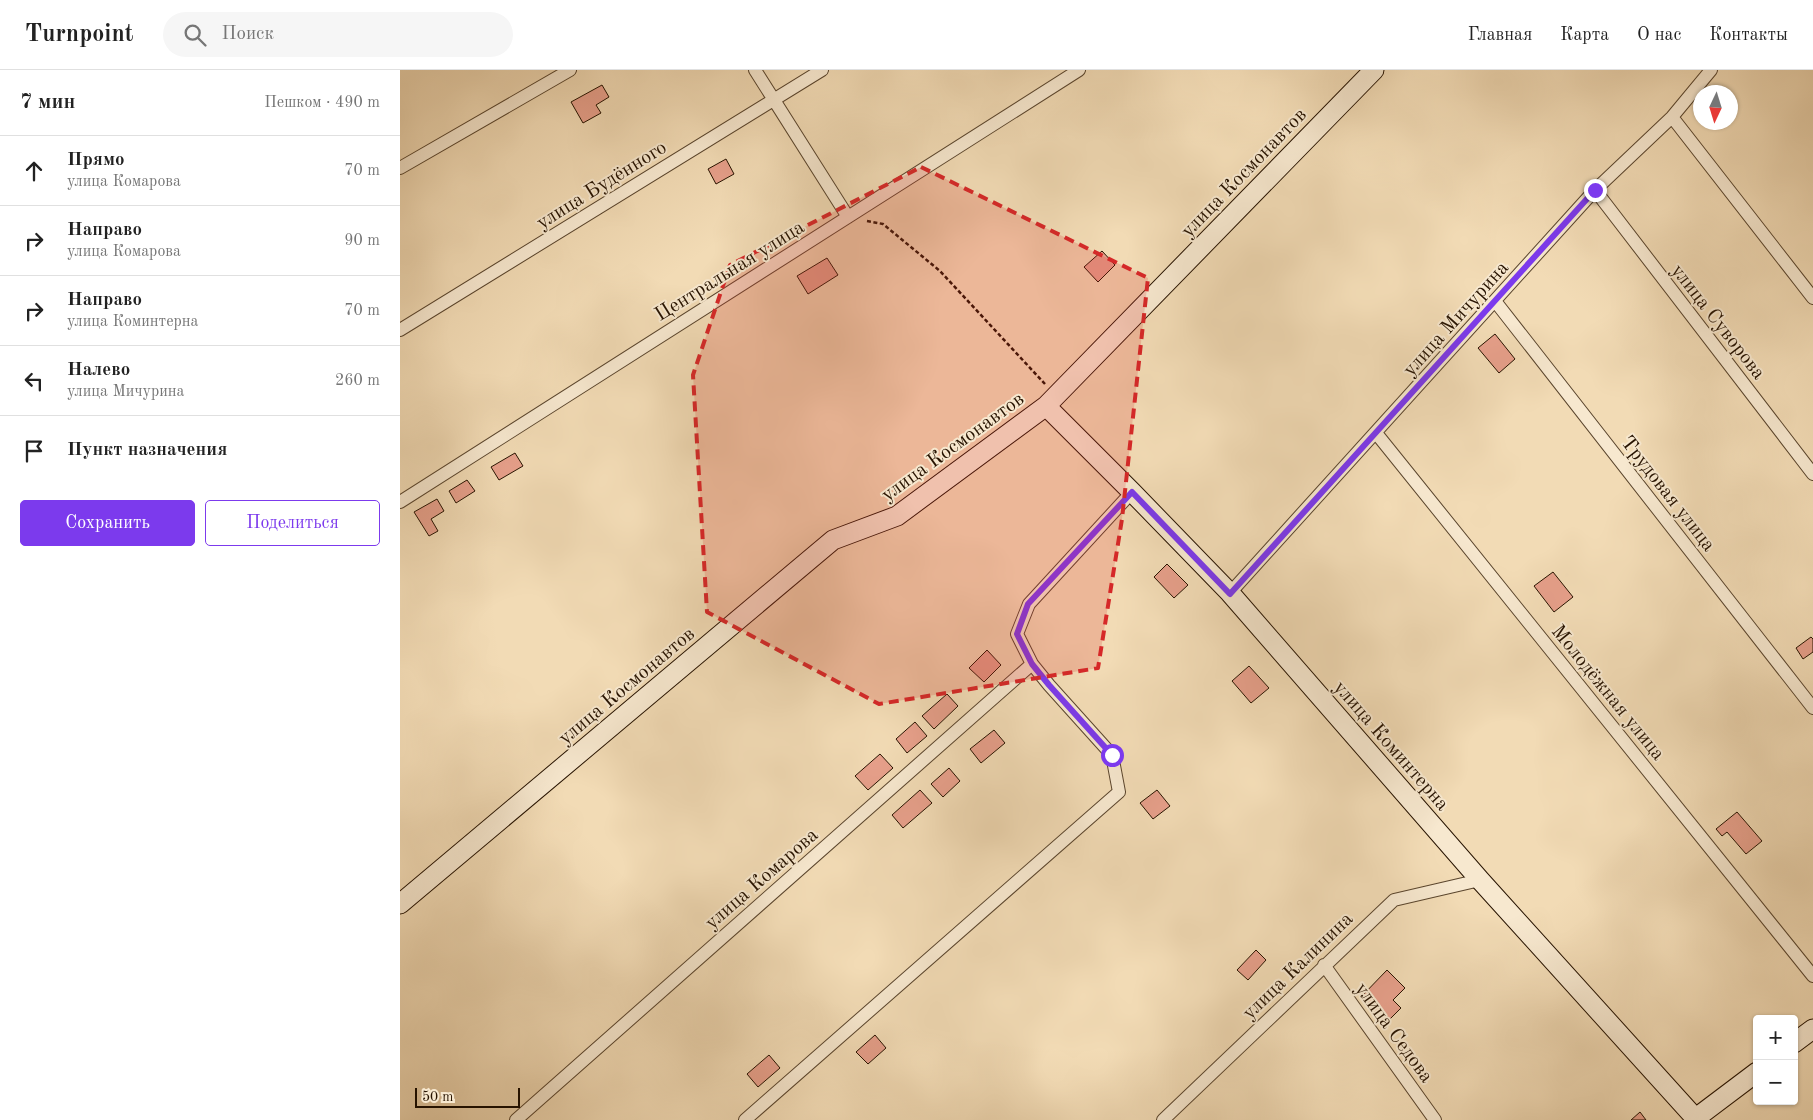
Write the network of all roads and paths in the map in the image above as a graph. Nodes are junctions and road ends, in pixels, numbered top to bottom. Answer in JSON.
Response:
{"nodes":[{"id":1,"x":570,"y":70,"type":"edge"},
{"id":2,"x":755,"y":70,"type":"edge"},
{"id":3,"x":822,"y":70,"type":"edge"},
{"id":4,"x":1079,"y":70,"type":"edge"},
{"id":5,"x":1374,"y":70,"type":"edge"},
{"id":6,"x":1711,"y":70,"type":"edge"},
{"id":7,"x":774,"y":99,"type":"junction"},
{"id":8,"x":1672,"y":117,"type":"junction"},
{"id":9,"x":400,"y":168,"type":"edge"},
{"id":10,"x":1595,"y":190,"type":"junction"},
{"id":11,"x":848,"y":217,"type":"junction"},
{"id":12,"x":1813,"y":298,"type":"edge"},
{"id":13,"x":1495,"y":301,"type":"junction"},
{"id":14,"x":400,"y":330,"type":"edge"},
{"id":15,"x":1051,"y":401,"type":"junction"},
{"id":16,"x":1376,"y":433,"type":"junction"},
{"id":17,"x":1813,"y":474,"type":"edge"},
{"id":18,"x":1132,"y":492,"type":"junction"},
{"id":19,"x":400,"y":502,"type":"edge"},
{"id":20,"x":1230,"y":594,"type":"junction"},
{"id":21,"x":1032,"y":664,"type":"junction"},
{"id":22,"x":1813,"y":708,"type":"edge"},
{"id":23,"x":1480,"y":880,"type":"junction"},
{"id":24,"x":400,"y":904,"type":"edge"},
{"id":25,"x":1324,"y":965,"type":"junction"},
{"id":26,"x":1813,"y":976,"type":"edge"},
{"id":27,"x":1813,"y":1029,"type":"edge"},
{"id":28,"x":1798,"y":1041,"type":"edge"},
{"id":29,"x":1753,"y":1075,"type":"edge"},
{"id":30,"x":1697,"y":1119,"type":"edge"},
{"id":31,"x":516,"y":1120,"type":"edge"},
{"id":32,"x":745,"y":1120,"type":"edge"},
{"id":33,"x":1163,"y":1120,"type":"edge"},
{"id":34,"x":1435,"y":1120,"type":"edge"}],
"edges":[{"from":1,"to":9,"type":"street"},
{"from":2,"to":7,"type":"street"},
{"from":3,"to":7,"type":"street","name":"улица Будённого"},
{"from":4,"to":11,"type":"street","name":"Центральная улица"},
{"from":5,"to":15,"type":"street","name":"улица Космонавтов"},
{"from":6,"to":8,"type":"street","name":"улица Мичурина"},
{"from":7,"to":11,"type":"street"},
{"from":7,"to":14,"type":"street","name":"улица Будённого"},
{"from":8,"to":10,"type":"street","name":"улица Мичурина"},
{"from":8,"to":12,"type":"street"},
{"from":10,"to":13,"type":"street","name":"улица Мичурина"},
{"from":10,"to":17,"type":"street","name":"улица Суворова"},
{"from":11,"to":15,"type":"path"},
{"from":11,"to":19,"type":"street","name":"Центральная улица"},
{"from":13,"to":16,"type":"street","name":"улица Мичурина"},
{"from":13,"to":22,"type":"street","name":"Трудовая улица"},
{"from":15,"to":18,"type":"street","name":"улица Коминтерна"},
{"from":15,"to":24,"type":"street","name":"улица Космонавтов"},
{"from":16,"to":20,"type":"street","name":"улица Мичурина"},
{"from":16,"to":26,"type":"street","name":"Молодёжная улица"},
{"from":18,"to":20,"type":"street","name":"улица Коминтерна"},
{"from":18,"to":21,"type":"street"},
{"from":20,"to":23,"type":"street","name":"улица Коминтерна"},
{"from":21,"to":31,"type":"street","name":"улица Комарова"},
{"from":21,"to":32,"type":"street"},
{"from":23,"to":25,"type":"street","name":"улица Калинина"},
{"from":23,"to":30,"type":"street","name":"улица Коминтерна"},
{"from":25,"to":33,"type":"street","name":"улица Калинина"},
{"from":25,"to":34,"type":"street","name":"улица Седова"},
{"from":27,"to":28,"type":"street"},
{"from":29,"to":30,"type":"street"}]}
